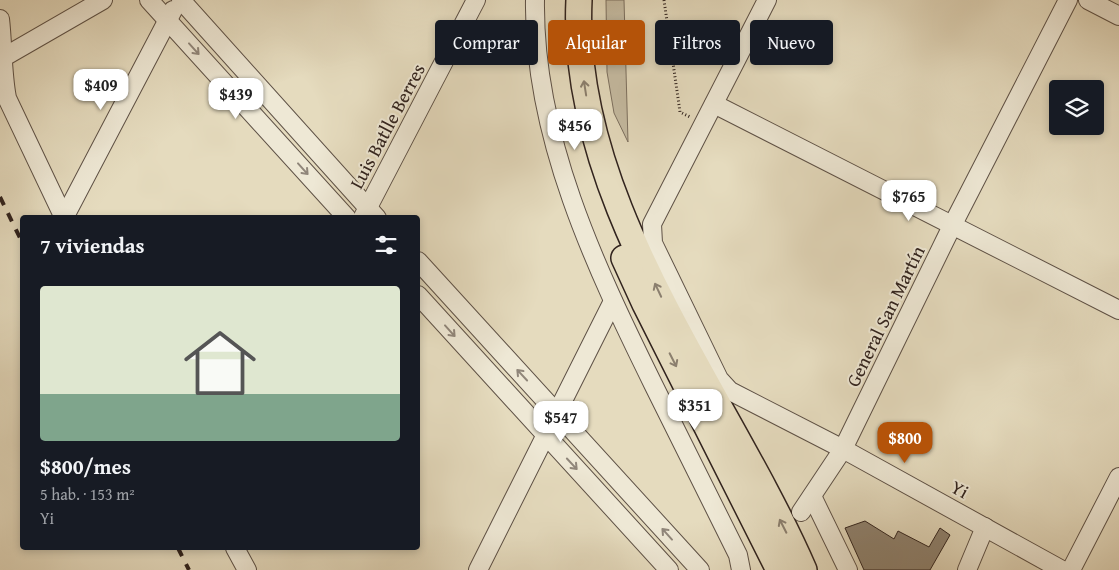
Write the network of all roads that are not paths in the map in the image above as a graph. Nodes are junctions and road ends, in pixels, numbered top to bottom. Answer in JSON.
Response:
{"nodes":[{"id":1,"x":102,"y":0,"type":"edge"},
{"id":2,"x":149,"y":0,"type":"edge"},
{"id":3,"x":179,"y":0,"type":"edge"},
{"id":4,"x":476,"y":0,"type":"edge"},
{"id":5,"x":562,"y":0,"type":"edge"},
{"id":6,"x":580,"y":0,"type":"edge"},
{"id":7,"x":767,"y":0,"type":"edge"},
{"id":8,"x":1068,"y":0,"type":"edge"},
{"id":9,"x":1088,"y":0,"type":"edge"},
{"id":10,"x":534,"y":1,"type":"edge"},
{"id":11,"x":1119,"y":16,"type":"edge"},
{"id":12,"x":0,"y":19,"type":"edge"},
{"id":13,"x":168,"y":19,"type":"junction"},
{"id":14,"x":4,"y":57,"type":"junction"},
{"id":15,"x":714,"y":104,"type":"junction"},
{"id":16,"x":369,"y":214,"type":"edge"},
{"id":17,"x":63,"y":215,"type":"edge"},
{"id":18,"x":66,"y":215,"type":"edge"},
{"id":19,"x":344,"y":215,"type":"edge"},
{"id":20,"x":952,"y":226,"type":"junction"},
{"id":21,"x":420,"y":263,"type":"edge"},
{"id":22,"x":420,"y":297,"type":"edge"},
{"id":23,"x":613,"y":301,"type":"junction"},
{"id":24,"x":1119,"y":310,"type":"edge"},
{"id":25,"x":557,"y":414,"type":"junction"},
{"id":26,"x":546,"y":436,"type":"junction"},
{"id":27,"x":843,"y":449,"type":"junction"},
{"id":28,"x":1119,"y":477,"type":"edge"},
{"id":29,"x":812,"y":496,"type":"junction"},
{"id":30,"x":801,"y":512,"type":"dead end"},
{"id":31,"x":985,"y":527,"type":"junction"},
{"id":32,"x":236,"y":550,"type":"edge"},
{"id":33,"x":246,"y":570,"type":"edge"},
{"id":34,"x":478,"y":570,"type":"edge"},
{"id":35,"x":669,"y":570,"type":"edge"},
{"id":36,"x":700,"y":570,"type":"edge"},
{"id":37,"x":741,"y":570,"type":"edge"},
{"id":38,"x":780,"y":570,"type":"edge"},
{"id":39,"x":804,"y":570,"type":"edge"},
{"id":40,"x":848,"y":570,"type":"edge"},
{"id":41,"x":967,"y":570,"type":"edge"},
{"id":42,"x":1062,"y":570,"type":"edge"},
{"id":43,"x":1071,"y":570,"type":"edge"}],
"edges":[{"from":1,"to":14,"type":"street"},
{"from":2,"to":13,"type":"street"},
{"from":3,"to":13,"type":"street"},
{"from":3,"to":16,"type":"street"},
{"from":4,"to":16,"type":"street","name":"Luis Batlle Berres"},
{"from":5,"to":38,"type":"highway","one_way":true},
{"from":39,"to":6,"type":"highway","one_way":true},
{"from":7,"to":15,"type":"street"},
{"from":8,"to":20,"type":"street","name":"General San Martín"},
{"from":9,"to":11,"type":"street"},
{"from":10,"to":23,"type":"street"},
{"from":12,"to":14,"type":"street"},
{"from":13,"to":18,"type":"street"},
{"from":13,"to":19,"type":"street","one_way":true},
{"from":14,"to":17,"type":"street"},
{"from":15,"to":20,"type":"street"},
{"from":15,"to":27,"type":"street","name":"Yi"},
{"from":20,"to":24,"type":"street"},
{"from":20,"to":27,"type":"street","name":"General San Martín"},
{"from":25,"to":21,"type":"street","one_way":true},
{"from":22,"to":26,"type":"street","one_way":true},
{"from":23,"to":25,"type":"street"},
{"from":23,"to":37,"type":"street"},
{"from":25,"to":26,"type":"street"},
{"from":36,"to":25,"type":"street","one_way":true},
{"from":26,"to":34,"type":"street"},
{"from":26,"to":35,"type":"street","one_way":true},
{"from":27,"to":29,"type":"street","name":"General San Martín"},
{"from":27,"to":31,"type":"street","name":"Yi"},
{"from":28,"to":43,"type":"street"},
{"from":29,"to":30,"type":"street","name":"General San Martín"},
{"from":29,"to":40,"type":"street"},
{"from":31,"to":41,"type":"street"},
{"from":31,"to":42,"type":"street","name":"Yi"},
{"from":32,"to":33,"type":"street"}]}
